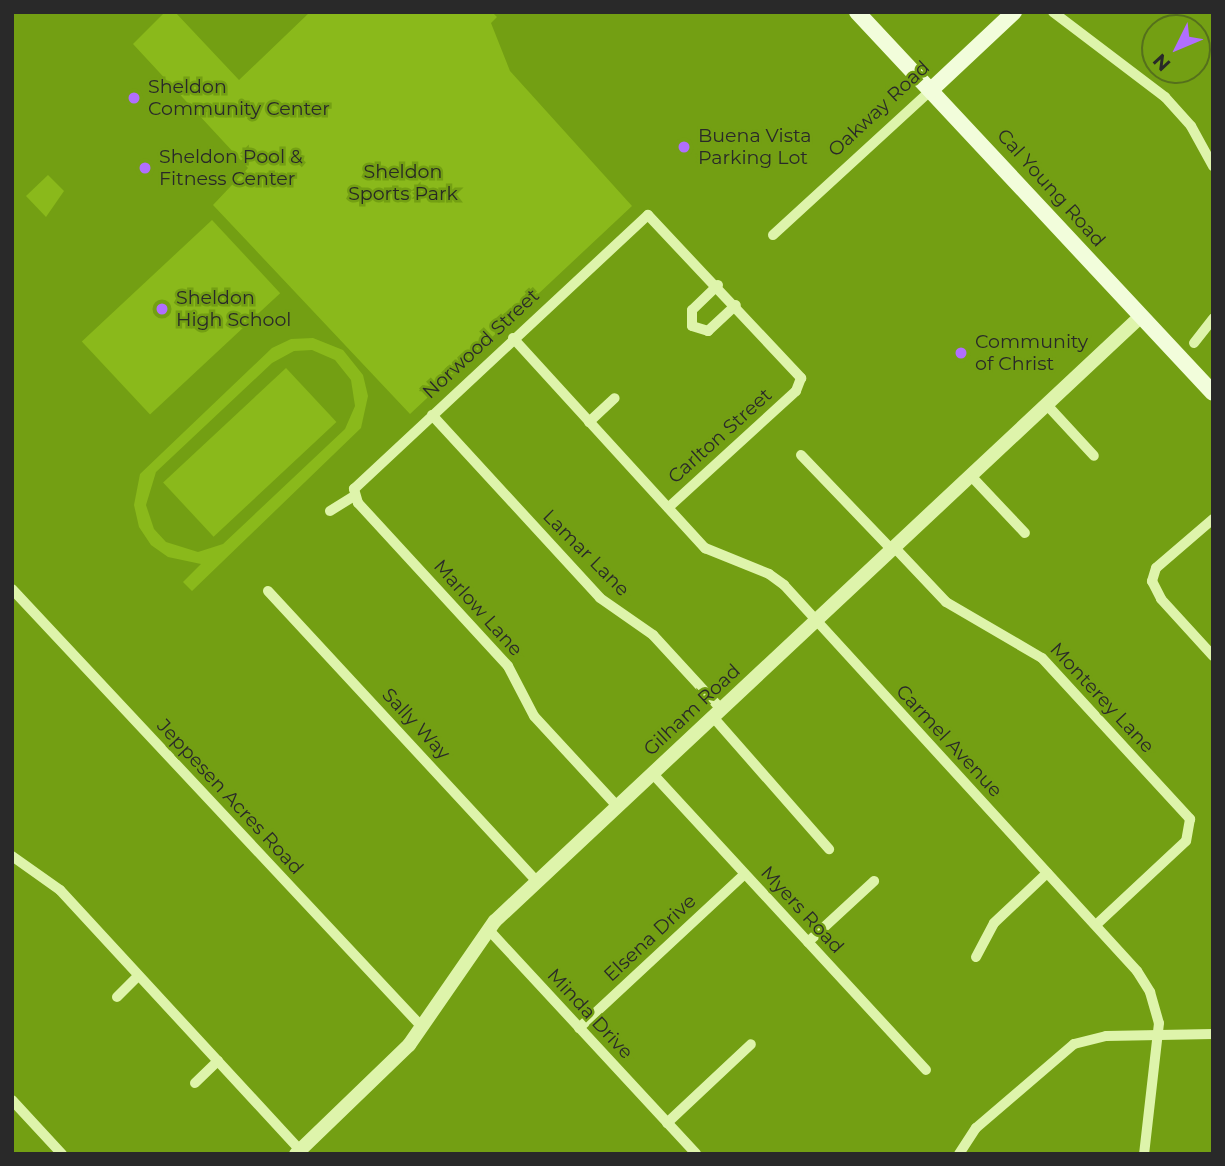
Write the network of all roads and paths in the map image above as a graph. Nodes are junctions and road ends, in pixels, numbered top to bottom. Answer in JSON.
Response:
{"nodes":[{"id":1,"x":857,"y":12,"type":"edge"},
{"id":2,"x":1013,"y":12,"type":"edge"},
{"id":3,"x":1054,"y":12,"type":"edge"},
{"id":4,"x":931,"y":90,"type":"junction"},
{"id":5,"x":1213,"y":166,"type":"edge"},
{"id":6,"x":773,"y":235,"type":"dead end"},
{"id":7,"x":718,"y":285,"type":"junction"},
{"id":8,"x":736,"y":305,"type":"junction"},
{"id":9,"x":1141,"y":316,"type":"junction"},
{"id":10,"x":1213,"y":319,"type":"edge"},
{"id":11,"x":513,"y":338,"type":"junction"},
{"id":12,"x":1194,"y":343,"type":"dead end"},
{"id":13,"x":1213,"y":393,"type":"edge"},
{"id":14,"x":615,"y":398,"type":"dead end"},
{"id":15,"x":1046,"y":405,"type":"junction"},
{"id":16,"x":432,"y":415,"type":"junction"},
{"id":17,"x":589,"y":422,"type":"junction"},
{"id":18,"x":802,"y":455,"type":"dead end"},
{"id":19,"x":1094,"y":456,"type":"dead end"},
{"id":20,"x":972,"y":477,"type":"junction"},
{"id":21,"x":356,"y":499,"type":"junction"},
{"id":22,"x":668,"y":508,"type":"junction"},
{"id":23,"x":330,"y":512,"type":"dead end"},
{"id":24,"x":1213,"y":519,"type":"edge"},
{"id":25,"x":1025,"y":533,"type":"dead end"},
{"id":26,"x":894,"y":550,"type":"junction"},
{"id":27,"x":12,"y":589,"type":"edge"},
{"id":28,"x":268,"y":591,"type":"dead end"},
{"id":29,"x":815,"y":621,"type":"junction"},
{"id":30,"x":1213,"y":656,"type":"edge"},
{"id":31,"x":717,"y":713,"type":"junction"},
{"id":32,"x":652,"y":774,"type":"junction"},
{"id":33,"x":617,"y":806,"type":"junction"},
{"id":34,"x":829,"y":849,"type":"dead end"},
{"id":35,"x":12,"y":856,"type":"edge"},
{"id":36,"x":1047,"y":873,"type":"junction"},
{"id":37,"x":745,"y":874,"type":"junction"},
{"id":38,"x":874,"y":880,"type":"dead end"},
{"id":39,"x":537,"y":881,"type":"junction"},
{"id":40,"x":1096,"y":925,"type":"junction"},
{"id":41,"x":488,"y":929,"type":"junction"},
{"id":42,"x":808,"y":942,"type":"junction"},
{"id":43,"x":975,"y":957,"type":"dead end"},
{"id":44,"x":138,"y":976,"type":"junction"},
{"id":45,"x":117,"y":997,"type":"dead end"},
{"id":46,"x":422,"y":1027,"type":"junction"},
{"id":47,"x":579,"y":1028,"type":"junction"},
{"id":48,"x":1213,"y":1034,"type":"edge"},
{"id":49,"x":1160,"y":1035,"type":"junction"},
{"id":50,"x":751,"y":1044,"type":"dead end"},
{"id":51,"x":218,"y":1061,"type":"junction"},
{"id":52,"x":926,"y":1070,"type":"dead end"},
{"id":53,"x":194,"y":1083,"type":"dead end"},
{"id":54,"x":12,"y":1100,"type":"edge"},
{"id":55,"x":667,"y":1123,"type":"junction"},
{"id":56,"x":298,"y":1152,"type":"edge"},
{"id":57,"x":62,"y":1154,"type":"edge"},
{"id":58,"x":696,"y":1154,"type":"edge"},
{"id":59,"x":959,"y":1154,"type":"edge"},
{"id":60,"x":1144,"y":1154,"type":"edge"}],
"edges":[{"from":1,"to":4,"type":"main road","name":"Cal Young Road"},
{"from":2,"to":4,"type":"main road","name":"Oakway Road"},
{"from":3,"to":5,"type":"street"},
{"from":4,"to":6,"type":"street","name":"Oakway Road"},
{"from":4,"to":9,"type":"main road","name":"Cal Young Road"},
{"from":7,"to":8,"type":"street"},
{"from":7,"to":8,"type":"street"},
{"from":7,"to":11,"type":"street","name":"Norwood Street"},
{"from":8,"to":22,"type":"street","name":"Carlton Street"},
{"from":9,"to":13,"type":"main road","name":"Cal Young Road"},
{"from":9,"to":15,"type":"street","name":"Gilham Road"},
{"from":10,"to":12,"type":"street"},
{"from":11,"to":16,"type":"street","name":"Norwood Street"},
{"from":11,"to":17,"type":"street","name":"Carmel Avenue"},
{"from":14,"to":17,"type":"street"},
{"from":15,"to":19,"type":"street"},
{"from":15,"to":20,"type":"street","name":"Gilham Road"},
{"from":16,"to":21,"type":"street","name":"Norwood Street"},
{"from":16,"to":31,"type":"street","name":"Lamar Lane"},
{"from":17,"to":22,"type":"street","name":"Carmel Avenue"},
{"from":18,"to":26,"type":"street","name":"Monterey Lane"},
{"from":20,"to":25,"type":"street"},
{"from":20,"to":26,"type":"street","name":"Gilham Road"},
{"from":21,"to":23,"type":"street"},
{"from":21,"to":33,"type":"street","name":"Marlow Lane"},
{"from":22,"to":29,"type":"street","name":"Carmel Avenue"},
{"from":24,"to":30,"type":"street"},
{"from":26,"to":29,"type":"street","name":"Gilham Road"},
{"from":26,"to":40,"type":"street","name":"Monterey Lane"},
{"from":27,"to":46,"type":"street","name":"Jeppesen Acres Road"},
{"from":28,"to":39,"type":"street","name":"Sally Way"},
{"from":29,"to":31,"type":"street","name":"Gilham Road"},
{"from":29,"to":36,"type":"street","name":"Carmel Avenue"},
{"from":31,"to":32,"type":"street","name":"Gilham Road"},
{"from":31,"to":34,"type":"street","name":"Lamar Lane"},
{"from":32,"to":33,"type":"street","name":"Gilham Road"},
{"from":32,"to":37,"type":"street","name":"Myers Road"},
{"from":33,"to":39,"type":"street","name":"Gilham Road"},
{"from":35,"to":44,"type":"street"},
{"from":36,"to":40,"type":"street","name":"Carmel Avenue"},
{"from":36,"to":43,"type":"street"},
{"from":37,"to":42,"type":"street","name":"Myers Road"},
{"from":37,"to":47,"type":"street","name":"Elsena Drive"},
{"from":38,"to":42,"type":"street"},
{"from":39,"to":41,"type":"street","name":"Gilham Road"},
{"from":40,"to":49,"type":"street","name":"Carmel Avenue"},
{"from":41,"to":46,"type":"street","name":"Gilham Road"},
{"from":41,"to":47,"type":"street","name":"Minda Drive"},
{"from":42,"to":52,"type":"street","name":"Myers Road"},
{"from":44,"to":45,"type":"street"},
{"from":44,"to":51,"type":"street"},
{"from":46,"to":56,"type":"street","name":"Gilham Road"},
{"from":47,"to":55,"type":"street","name":"Minda Drive"},
{"from":48,"to":49,"type":"street"},
{"from":49,"to":59,"type":"street"},
{"from":49,"to":60,"type":"street","name":"Carmel Avenue"},
{"from":50,"to":55,"type":"street"},
{"from":51,"to":53,"type":"street"},
{"from":51,"to":56,"type":"street"},
{"from":54,"to":57,"type":"street"},
{"from":55,"to":58,"type":"street","name":"Minda Drive"}]}
